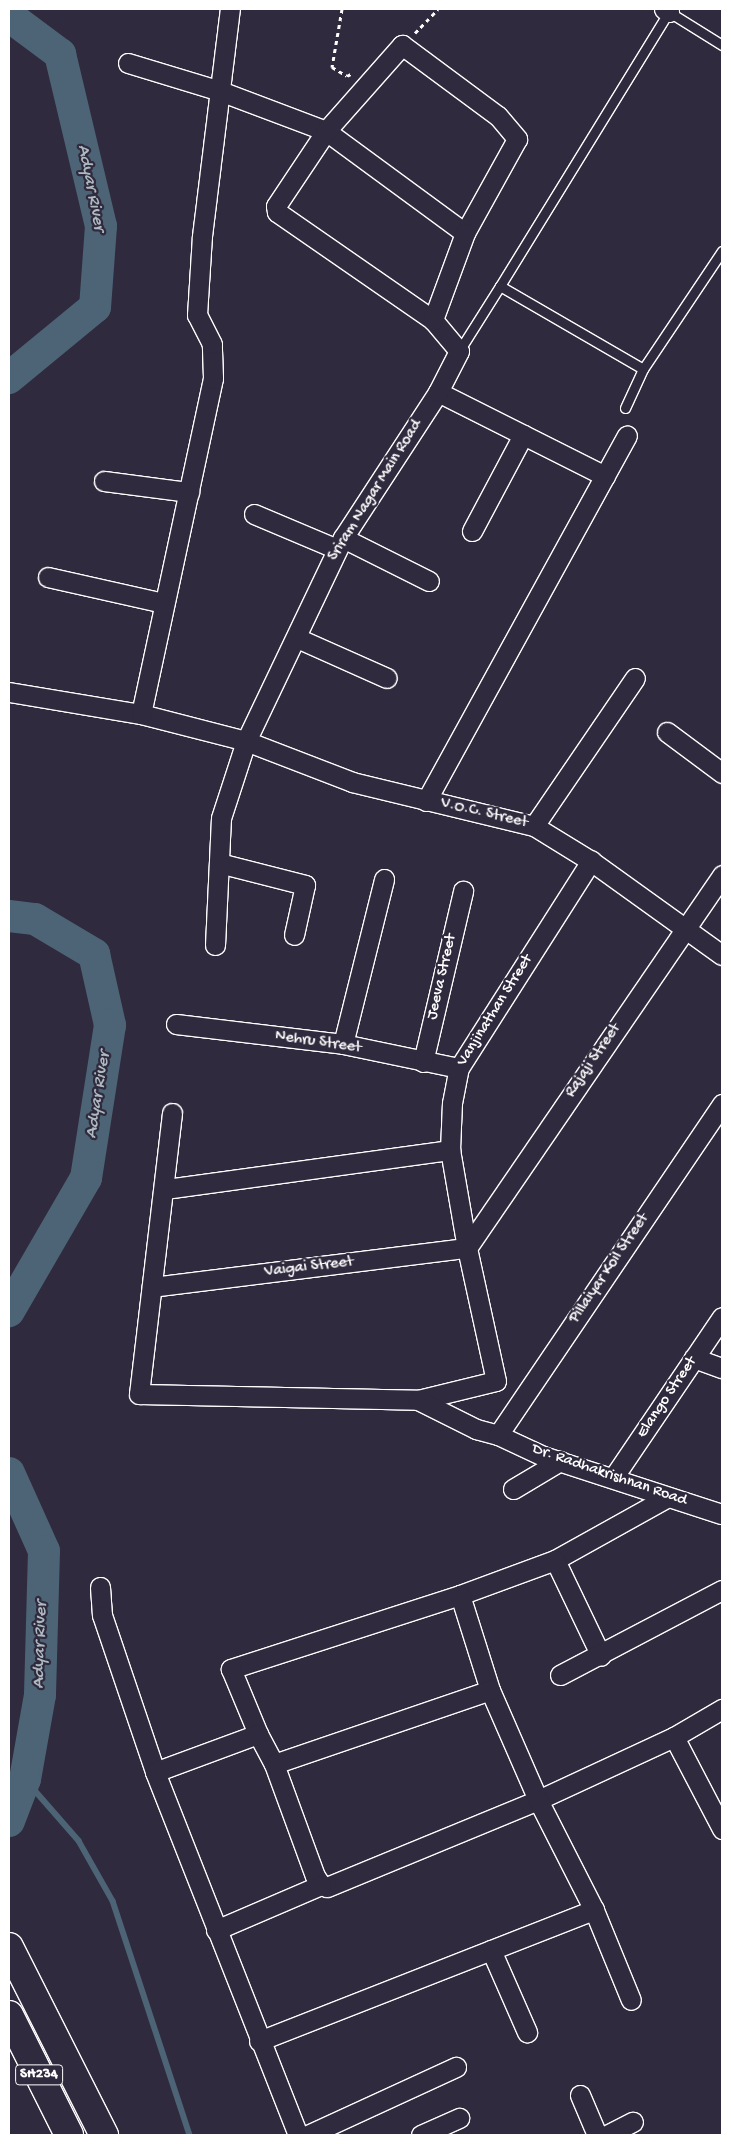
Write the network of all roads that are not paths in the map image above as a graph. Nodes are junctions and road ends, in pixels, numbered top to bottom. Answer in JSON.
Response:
{"nodes":[{"id":1,"x":230,"y":9,"type":"edge"},
{"id":2,"x":668,"y":10,"type":"edge"},
{"id":3,"x":722,"y":45,"type":"edge"},
{"id":4,"x":128,"y":62,"type":"dead end"},
{"id":5,"x":220,"y":91,"type":"junction"},
{"id":6,"x":326,"y":131,"type":"junction"},
{"id":7,"x":464,"y":233,"type":"junction"},
{"id":8,"x":722,"y":250,"type":"edge"},
{"id":9,"x":500,"y":286,"type":"junction"},
{"id":10,"x":432,"y":320,"type":"junction"},
{"id":11,"x":460,"y":351,"type":"junction"},
{"id":12,"x":643,"y":369,"type":"junction"},
{"id":13,"x":438,"y":392,"type":"junction"},
{"id":14,"x":625,"y":408,"type":"dead end"},
{"id":15,"x":523,"y":435,"type":"junction"},
{"id":16,"x":627,"y":436,"type":"dead end"},
{"id":17,"x":605,"y":476,"type":"junction"},
{"id":18,"x":104,"y":481,"type":"dead end"},
{"id":19,"x":190,"y":492,"type":"junction"},
{"id":20,"x":254,"y":514,"type":"dead end"},
{"id":21,"x":472,"y":531,"type":"dead end"},
{"id":22,"x":340,"y":544,"type":"junction"},
{"id":23,"x":48,"y":577,"type":"dead end"},
{"id":24,"x":429,"y":582,"type":"dead end"},
{"id":25,"x":163,"y":602,"type":"junction"},
{"id":26,"x":297,"y":638,"type":"junction"},
{"id":27,"x":387,"y":678,"type":"dead end"},
{"id":28,"x":635,"y":678,"type":"dead end"},
{"id":29,"x":9,"y":692,"type":"edge"},
{"id":30,"x":140,"y":714,"type":"junction"},
{"id":31,"x":667,"y":732,"type":"dead end"},
{"id":32,"x":246,"y":741,"type":"junction"},
{"id":33,"x":719,"y":764,"type":"edge"},
{"id":34,"x":426,"y":801,"type":"junction"},
{"id":35,"x":534,"y":826,"type":"junction"},
{"id":36,"x":591,"y":861,"type":"junction"},
{"id":37,"x":219,"y":863,"type":"junction"},
{"id":38,"x":722,"y":875,"type":"edge"},
{"id":39,"x":384,"y":880,"type":"dead end"},
{"id":40,"x":463,"y":891,"type":"dead end"},
{"id":41,"x":685,"y":927,"type":"junction"},
{"id":42,"x":294,"y":935,"type":"dead end"},
{"id":43,"x":215,"y":945,"type":"dead end"},
{"id":44,"x":722,"y":955,"type":"edge"},
{"id":45,"x":176,"y":1024,"type":"dead end"},
{"id":46,"x":343,"y":1044,"type":"junction"},
{"id":47,"x":423,"y":1062,"type":"junction"},
{"id":48,"x":459,"y":1068,"type":"junction"},
{"id":49,"x":721,"y":1107,"type":"edge"},
{"id":50,"x":172,"y":1113,"type":"dead end"},
{"id":51,"x":450,"y":1150,"type":"junction"},
{"id":52,"x":165,"y":1190,"type":"junction"},
{"id":53,"x":466,"y":1248,"type":"junction"},
{"id":54,"x":152,"y":1287,"type":"junction"},
{"id":55,"x":722,"y":1317,"type":"edge"},
{"id":56,"x":694,"y":1358,"type":"junction"},
{"id":57,"x":722,"y":1368,"type":"edge"},
{"id":58,"x":418,"y":1400,"type":"junction"},
{"id":59,"x":498,"y":1434,"type":"junction"},
{"id":60,"x":560,"y":1461,"type":"junction"},
{"id":61,"x":613,"y":1478,"type":"junction"},
{"id":62,"x":513,"y":1489,"type":"dead end"},
{"id":63,"x":668,"y":1496,"type":"junction"},
{"id":64,"x":722,"y":1514,"type":"edge"},
{"id":65,"x":555,"y":1560,"type":"junction"},
{"id":66,"x":100,"y":1587,"type":"dead end"},
{"id":67,"x":722,"y":1590,"type":"edge"},
{"id":68,"x":460,"y":1595,"type":"junction"},
{"id":69,"x":601,"y":1656,"type":"junction"},
{"id":70,"x":560,"y":1674,"type":"dead end"},
{"id":71,"x":490,"y":1690,"type":"junction"},
{"id":72,"x":722,"y":1709,"type":"edge"},
{"id":73,"x":258,"y":1734,"type":"junction"},
{"id":74,"x":674,"y":1737,"type":"junction"},
{"id":75,"x":274,"y":1764,"type":"junction"},
{"id":76,"x":155,"y":1772,"type":"junction"},
{"id":77,"x":538,"y":1800,"type":"junction"},
{"id":78,"x":722,"y":1829,"type":"edge"},
{"id":79,"x":321,"y":1885,"type":"junction"},
{"id":80,"x":594,"y":1910,"type":"junction"},
{"id":81,"x":216,"y":1930,"type":"junction"},
{"id":82,"x":9,"y":1947,"type":"edge"},
{"id":83,"x":492,"y":1950,"type":"junction"},
{"id":84,"x":630,"y":2000,"type":"dead end"},
{"id":85,"x":9,"y":2015,"type":"edge"},
{"id":86,"x":527,"y":2032,"type":"dead end"},
{"id":87,"x":259,"y":2041,"type":"junction"},
{"id":88,"x":456,"y":2067,"type":"dead end"},
{"id":89,"x":580,"y":2095,"type":"dead end"},
{"id":90,"x":459,"y":2118,"type":"dead end"},
{"id":91,"x":633,"y":2122,"type":"dead end"},
{"id":92,"x":69,"y":2135,"type":"edge"},
{"id":93,"x":104,"y":2135,"type":"edge"},
{"id":94,"x":298,"y":2135,"type":"edge"},
{"id":95,"x":308,"y":2135,"type":"edge"},
{"id":96,"x":421,"y":2135,"type":"edge"},
{"id":97,"x":597,"y":2135,"type":"edge"},
{"id":98,"x":606,"y":2135,"type":"edge"}],
"edges":[{"from":1,"to":5,"type":"street"},
{"from":2,"to":3,"type":"lane"},
{"from":2,"to":9,"type":"lane"},
{"from":4,"to":5,"type":"street"},
{"from":5,"to":6,"type":"street"},
{"from":5,"to":19,"type":"street"},
{"from":6,"to":7,"type":"street"},
{"from":6,"to":7,"type":"street"},
{"from":6,"to":10,"type":"street"},
{"from":7,"to":10,"type":"street"},
{"from":8,"to":12,"type":"lane"},
{"from":9,"to":11,"type":"lane"},
{"from":9,"to":12,"type":"lane"},
{"from":10,"to":11,"type":"street"},
{"from":11,"to":13,"type":"street","name":"Sriram Nagar Main Road"},
{"from":12,"to":14,"type":"lane"},
{"from":13,"to":15,"type":"street"},
{"from":13,"to":22,"type":"street","name":"Sriram Nagar Main Road"},
{"from":15,"to":17,"type":"street"},
{"from":15,"to":21,"type":"street"},
{"from":16,"to":17,"type":"street"},
{"from":17,"to":34,"type":"street"},
{"from":18,"to":19,"type":"street"},
{"from":19,"to":25,"type":"street"},
{"from":20,"to":22,"type":"street"},
{"from":22,"to":24,"type":"street"},
{"from":22,"to":26,"type":"street","name":"Sriram Nagar Main Road"},
{"from":23,"to":25,"type":"street"},
{"from":25,"to":30,"type":"street"},
{"from":26,"to":27,"type":"street"},
{"from":26,"to":32,"type":"street","name":"Sriram Nagar Main Road"},
{"from":28,"to":35,"type":"street"},
{"from":29,"to":30,"type":"street","name":"V.O.C. Street"},
{"from":30,"to":32,"type":"street","name":"V.O.C. Street"},
{"from":31,"to":33,"type":"street"},
{"from":32,"to":34,"type":"street","name":"V.O.C. Street"},
{"from":32,"to":37,"type":"street","name":"Sriram Nagar Main Road"},
{"from":34,"to":35,"type":"street","name":"V.O.C. Street"},
{"from":35,"to":36,"type":"street","name":"V.O.C. Street"},
{"from":36,"to":41,"type":"street","name":"V.O.C. Street"},
{"from":36,"to":48,"type":"street","name":"Vanjinathan Street"},
{"from":37,"to":42,"type":"street"},
{"from":37,"to":43,"type":"street","name":"Sriram Nagar Main Road"},
{"from":38,"to":41,"type":"street","name":"Rajaji Street"},
{"from":39,"to":46,"type":"street"},
{"from":40,"to":47,"type":"street","name":"Jeeva Street"},
{"from":41,"to":44,"type":"street","name":"V.O.C. Street"},
{"from":41,"to":53,"type":"street","name":"Rajaji Street"},
{"from":45,"to":46,"type":"street","name":"Nehru Street"},
{"from":46,"to":47,"type":"street","name":"Nehru Street"},
{"from":47,"to":48,"type":"street","name":"Nehru Street"},
{"from":48,"to":51,"type":"street","name":"Vanjinathan Street"},
{"from":49,"to":59,"type":"street","name":"Pillaiyar Koil Street"},
{"from":50,"to":52,"type":"street"},
{"from":51,"to":52,"type":"street"},
{"from":51,"to":53,"type":"street","name":"Vanjinathan Street"},
{"from":52,"to":54,"type":"street"},
{"from":53,"to":54,"type":"street","name":"Vaigai Street"},
{"from":53,"to":58,"type":"street","name":"Vanjinathan Street"},
{"from":54,"to":58,"type":"street"},
{"from":55,"to":56,"type":"street","name":"Elango Street"},
{"from":56,"to":57,"type":"street"},
{"from":56,"to":61,"type":"street","name":"Elango Street"},
{"from":58,"to":59,"type":"street","name":"Dr. Radhakrishnan Road"},
{"from":59,"to":60,"type":"street","name":"Dr. Radhakrishnan Road"},
{"from":60,"to":61,"type":"street","name":"Dr. Radhakrishnan Road"},
{"from":60,"to":62,"type":"street"},
{"from":61,"to":63,"type":"street","name":"Dr. Radhakrishnan Road"},
{"from":63,"to":64,"type":"street","name":"Dr. Radhakrishnan Road"},
{"from":63,"to":65,"type":"street"},
{"from":65,"to":68,"type":"street"},
{"from":65,"to":69,"type":"street"},
{"from":66,"to":76,"type":"street"},
{"from":67,"to":69,"type":"street"},
{"from":68,"to":71,"type":"street"},
{"from":68,"to":73,"type":"street"},
{"from":69,"to":70,"type":"street"},
{"from":71,"to":75,"type":"street"},
{"from":71,"to":77,"type":"street"},
{"from":72,"to":74,"type":"street"},
{"from":73,"to":75,"type":"street"},
{"from":73,"to":76,"type":"street"},
{"from":74,"to":77,"type":"street"},
{"from":74,"to":78,"type":"street"},
{"from":75,"to":79,"type":"street"},
{"from":76,"to":81,"type":"street"},
{"from":77,"to":79,"type":"street"},
{"from":77,"to":80,"type":"street"},
{"from":79,"to":81,"type":"street"},
{"from":80,"to":83,"type":"street"},
{"from":80,"to":84,"type":"street"},
{"from":81,"to":87,"type":"street"},
{"from":82,"to":93,"type":"main road"},
{"from":83,"to":86,"type":"street"},
{"from":83,"to":87,"type":"street"},
{"from":85,"to":92,"type":"main road","number":"SH234"},
{"from":87,"to":94,"type":"street"},
{"from":88,"to":95,"type":"street"},
{"from":89,"to":97,"type":"street"},
{"from":90,"to":96,"type":"street"},
{"from":91,"to":98,"type":"street"}]}
